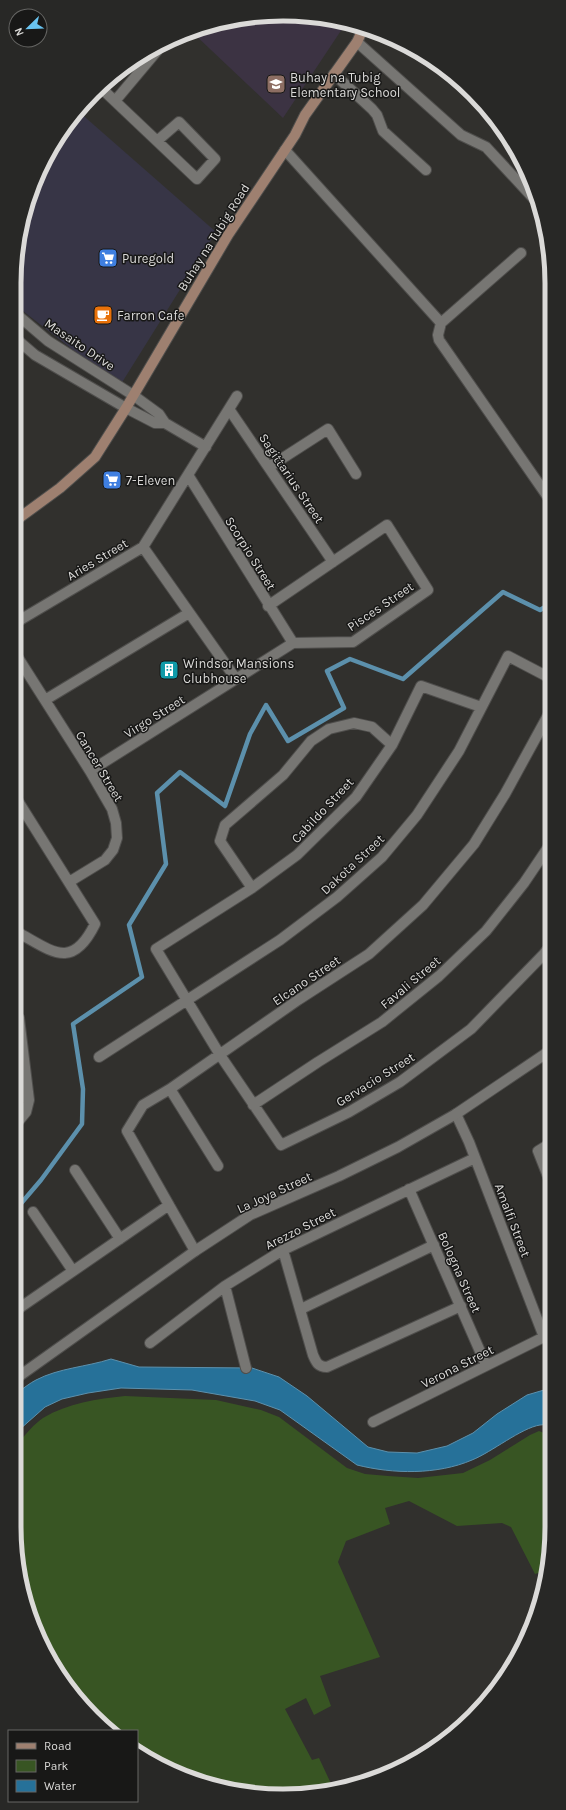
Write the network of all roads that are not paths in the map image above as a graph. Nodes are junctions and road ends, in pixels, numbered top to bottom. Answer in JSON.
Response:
{"nodes":[{"id":1,"x":361,"y":33,"type":"edge"},
{"id":2,"x":357,"y":42,"type":"junction"},
{"id":3,"x":154,"y":55,"type":"edge"},
{"id":4,"x":334,"y":74,"type":"junction"},
{"id":5,"x":104,"y":92,"type":"edge"},
{"id":6,"x":115,"y":102,"type":"junction"},
{"id":7,"x":157,"y":141,"type":"junction"},
{"id":8,"x":285,"y":150,"type":"junction"},
{"id":9,"x":426,"y":170,"type":"dead end"},
{"id":10,"x":529,"y":193,"type":"edge"},
{"id":11,"x":521,"y":253,"type":"dead end"},
{"id":12,"x":21,"y":318,"type":"edge"},
{"id":13,"x":441,"y":323,"type":"junction"},
{"id":14,"x":21,"y":343,"type":"edge"},
{"id":15,"x":133,"y":395,"type":"junction"},
{"id":16,"x":237,"y":396,"type":"dead end"},
{"id":17,"x":126,"y":408,"type":"junction"},
{"id":18,"x":229,"y":409,"type":"junction"},
{"id":19,"x":165,"y":423,"type":"junction"},
{"id":20,"x":206,"y":447,"type":"junction"},
{"id":21,"x":270,"y":467,"type":"junction"},
{"id":22,"x":356,"y":474,"type":"dead end"},
{"id":23,"x":188,"y":475,"type":"junction"},
{"id":24,"x":545,"y":493,"type":"edge"},
{"id":25,"x":21,"y":517,"type":"edge"},
{"id":26,"x":143,"y":547,"type":"junction"},
{"id":27,"x":332,"y":562,"type":"junction"},
{"id":28,"x":268,"y":606,"type":"junction"},
{"id":29,"x":189,"y":613,"type":"junction"},
{"id":30,"x":21,"y":619,"type":"edge"},
{"id":31,"x":293,"y":644,"type":"junction"},
{"id":32,"x":21,"y":661,"type":"edge"},
{"id":33,"x":545,"y":675,"type":"edge"},
{"id":34,"x":236,"y":679,"type":"junction"},
{"id":35,"x":45,"y":700,"type":"junction"},
{"id":36,"x":481,"y":707,"type":"junction"},
{"id":37,"x":545,"y":719,"type":"edge"},
{"id":38,"x":392,"y":744,"type":"junction"},
{"id":39,"x":90,"y":771,"type":"junction"},
{"id":40,"x":21,"y":806,"type":"edge"},
{"id":41,"x":545,"y":852,"type":"edge"},
{"id":42,"x":69,"y":882,"type":"junction"},
{"id":43,"x":252,"y":888,"type":"junction"},
{"id":44,"x":21,"y":934,"type":"edge"},
{"id":45,"x":545,"y":952,"type":"edge"},
{"id":46,"x":187,"y":1000,"type":"junction"},
{"id":47,"x":21,"y":1034,"type":"edge"},
{"id":48,"x":545,"y":1054,"type":"edge"},
{"id":49,"x":220,"y":1055,"type":"junction"},
{"id":50,"x":99,"y":1057,"type":"dead end"},
{"id":51,"x":170,"y":1089,"type":"junction"},
{"id":52,"x":21,"y":1096,"type":"edge"},
{"id":53,"x":29,"y":1100,"type":"junction"},
{"id":54,"x":253,"y":1105,"type":"junction"},
{"id":55,"x":456,"y":1114,"type":"junction"},
{"id":56,"x":21,"y":1118,"type":"edge"},
{"id":57,"x":545,"y":1147,"type":"edge"},
{"id":58,"x":476,"y":1158,"type":"junction"},
{"id":59,"x":218,"y":1166,"type":"dead end"},
{"id":60,"x":545,"y":1169,"type":"edge"},
{"id":61,"x":75,"y":1170,"type":"dead end"},
{"id":62,"x":409,"y":1189,"type":"junction"},
{"id":63,"x":169,"y":1205,"type":"junction"},
{"id":64,"x":33,"y":1212,"type":"dead end"},
{"id":65,"x":120,"y":1239,"type":"junction"},
{"id":66,"x":434,"y":1245,"type":"junction"},
{"id":67,"x":283,"y":1250,"type":"junction"},
{"id":68,"x":195,"y":1251,"type":"junction"},
{"id":69,"x":72,"y":1271,"type":"junction"},
{"id":70,"x":225,"y":1286,"type":"junction"},
{"id":71,"x":461,"y":1306,"type":"junction"},
{"id":72,"x":21,"y":1307,"type":"edge"},
{"id":73,"x":301,"y":1310,"type":"junction"},
{"id":74,"x":545,"y":1328,"type":"edge"},
{"id":75,"x":545,"y":1336,"type":"edge"},
{"id":76,"x":150,"y":1343,"type":"dead end"},
{"id":77,"x":486,"y":1365,"type":"junction"},
{"id":78,"x":246,"y":1368,"type":"dead end"},
{"id":79,"x":21,"y":1375,"type":"edge"},
{"id":80,"x":373,"y":1422,"type":"dead end"}],
"edges":[{"from":1,"to":2,"type":"main road","name":"Buhay na Tubig Road"},
{"from":2,"to":4,"type":"main road","name":"Buhay na Tubig Road"},
{"from":2,"to":10,"type":"street"},
{"from":3,"to":6,"type":"street"},
{"from":4,"to":8,"type":"main road","name":"Buhay na Tubig Road"},
{"from":4,"to":9,"type":"street"},
{"from":5,"to":6,"type":"street"},
{"from":6,"to":7,"type":"street"},
{"from":7,"to":7,"type":"street"},
{"from":8,"to":13,"type":"street"},
{"from":8,"to":15,"type":"main road","name":"Buhay na Tubig Road"},
{"from":11,"to":13,"type":"street"},
{"from":12,"to":15,"type":"street","name":"Masaito Drive"},
{"from":13,"to":24,"type":"street"},
{"from":14,"to":17,"type":"street"},
{"from":15,"to":17,"type":"main road","name":"Buhay na Tubig Road"},
{"from":15,"to":19,"type":"street","name":"Masaito Drive"},
{"from":16,"to":18,"type":"street","name":"Aries Street"},
{"from":17,"to":19,"type":"street"},
{"from":17,"to":25,"type":"main road","name":"Buhay na Tubig Road"},
{"from":18,"to":20,"type":"street","name":"Aries Street"},
{"from":18,"to":21,"type":"street","name":"Sagittarius Street"},
{"from":19,"to":20,"type":"street"},
{"from":20,"to":23,"type":"street","name":"Aries Street"},
{"from":21,"to":22,"type":"street"},
{"from":21,"to":27,"type":"street","name":"Sagittarius Street"},
{"from":23,"to":26,"type":"street","name":"Aries Street"},
{"from":23,"to":28,"type":"street","name":"Scorpio Street"},
{"from":26,"to":29,"type":"street"},
{"from":26,"to":30,"type":"street","name":"Aries Street"},
{"from":27,"to":28,"type":"street"},
{"from":27,"to":31,"type":"street","name":"Pisces Street"},
{"from":28,"to":31,"type":"street","name":"Scorpio Street"},
{"from":29,"to":34,"type":"street"},
{"from":29,"to":35,"type":"street"},
{"from":31,"to":34,"type":"street","name":"Virgo Street"},
{"from":32,"to":35,"type":"street","name":"Cancer Street"},
{"from":33,"to":36,"type":"street","name":"Dakota Street"},
{"from":34,"to":39,"type":"street","name":"Virgo Street"},
{"from":35,"to":39,"type":"street","name":"Cancer Street"},
{"from":36,"to":38,"type":"street","name":"Cabildo Street"},
{"from":36,"to":46,"type":"street","name":"Dakota Street"},
{"from":37,"to":49,"type":"street","name":"Elcano Street"},
{"from":38,"to":43,"type":"street","name":"Cabildo Street"},
{"from":38,"to":43,"type":"street"},
{"from":39,"to":42,"type":"street","name":"Cancer Street"},
{"from":40,"to":42,"type":"street"},
{"from":41,"to":54,"type":"street","name":"Favali Street"},
{"from":42,"to":44,"type":"street"},
{"from":43,"to":46,"type":"street","name":"Cabildo Street"},
{"from":45,"to":54,"type":"street","name":"Gervacio Street"},
{"from":46,"to":49,"type":"street","name":"Gervacio Street"},
{"from":46,"to":50,"type":"street","name":"Dakota Street"},
{"from":47,"to":53,"type":"street"},
{"from":48,"to":55,"type":"street","name":"La Joya Street"},
{"from":49,"to":51,"type":"street","name":"Elcano Street"},
{"from":49,"to":54,"type":"street","name":"Gervacio Street"},
{"from":51,"to":59,"type":"street"},
{"from":51,"to":63,"type":"street","name":"Elcano Street"},
{"from":52,"to":53,"type":"street"},
{"from":53,"to":56,"type":"street"},
{"from":55,"to":58,"type":"street","name":"Amalfi Street"},
{"from":55,"to":68,"type":"street","name":"La Joya Street"},
{"from":57,"to":60,"type":"street"},
{"from":58,"to":62,"type":"street","name":"Arezzo Street"},
{"from":58,"to":74,"type":"street","name":"Amalfi Street"},
{"from":61,"to":65,"type":"street"},
{"from":62,"to":66,"type":"street","name":"Bologna Street"},
{"from":62,"to":67,"type":"street","name":"Arezzo Street"},
{"from":63,"to":65,"type":"street"},
{"from":63,"to":68,"type":"street","name":"Elcano Street"},
{"from":64,"to":69,"type":"street"},
{"from":65,"to":69,"type":"street"},
{"from":66,"to":71,"type":"street","name":"Bologna Street"},
{"from":66,"to":73,"type":"street"},
{"from":67,"to":70,"type":"street","name":"Arezzo Street"},
{"from":67,"to":73,"type":"street"},
{"from":68,"to":79,"type":"street","name":"La Joya Street"},
{"from":69,"to":72,"type":"street"},
{"from":70,"to":76,"type":"street","name":"Arezzo Street"},
{"from":70,"to":78,"type":"street"},
{"from":71,"to":73,"type":"street"},
{"from":71,"to":77,"type":"street","name":"Bologna Street"},
{"from":75,"to":77,"type":"street","name":"Verona Street"},
{"from":77,"to":80,"type":"street","name":"Verona Street"}]}
